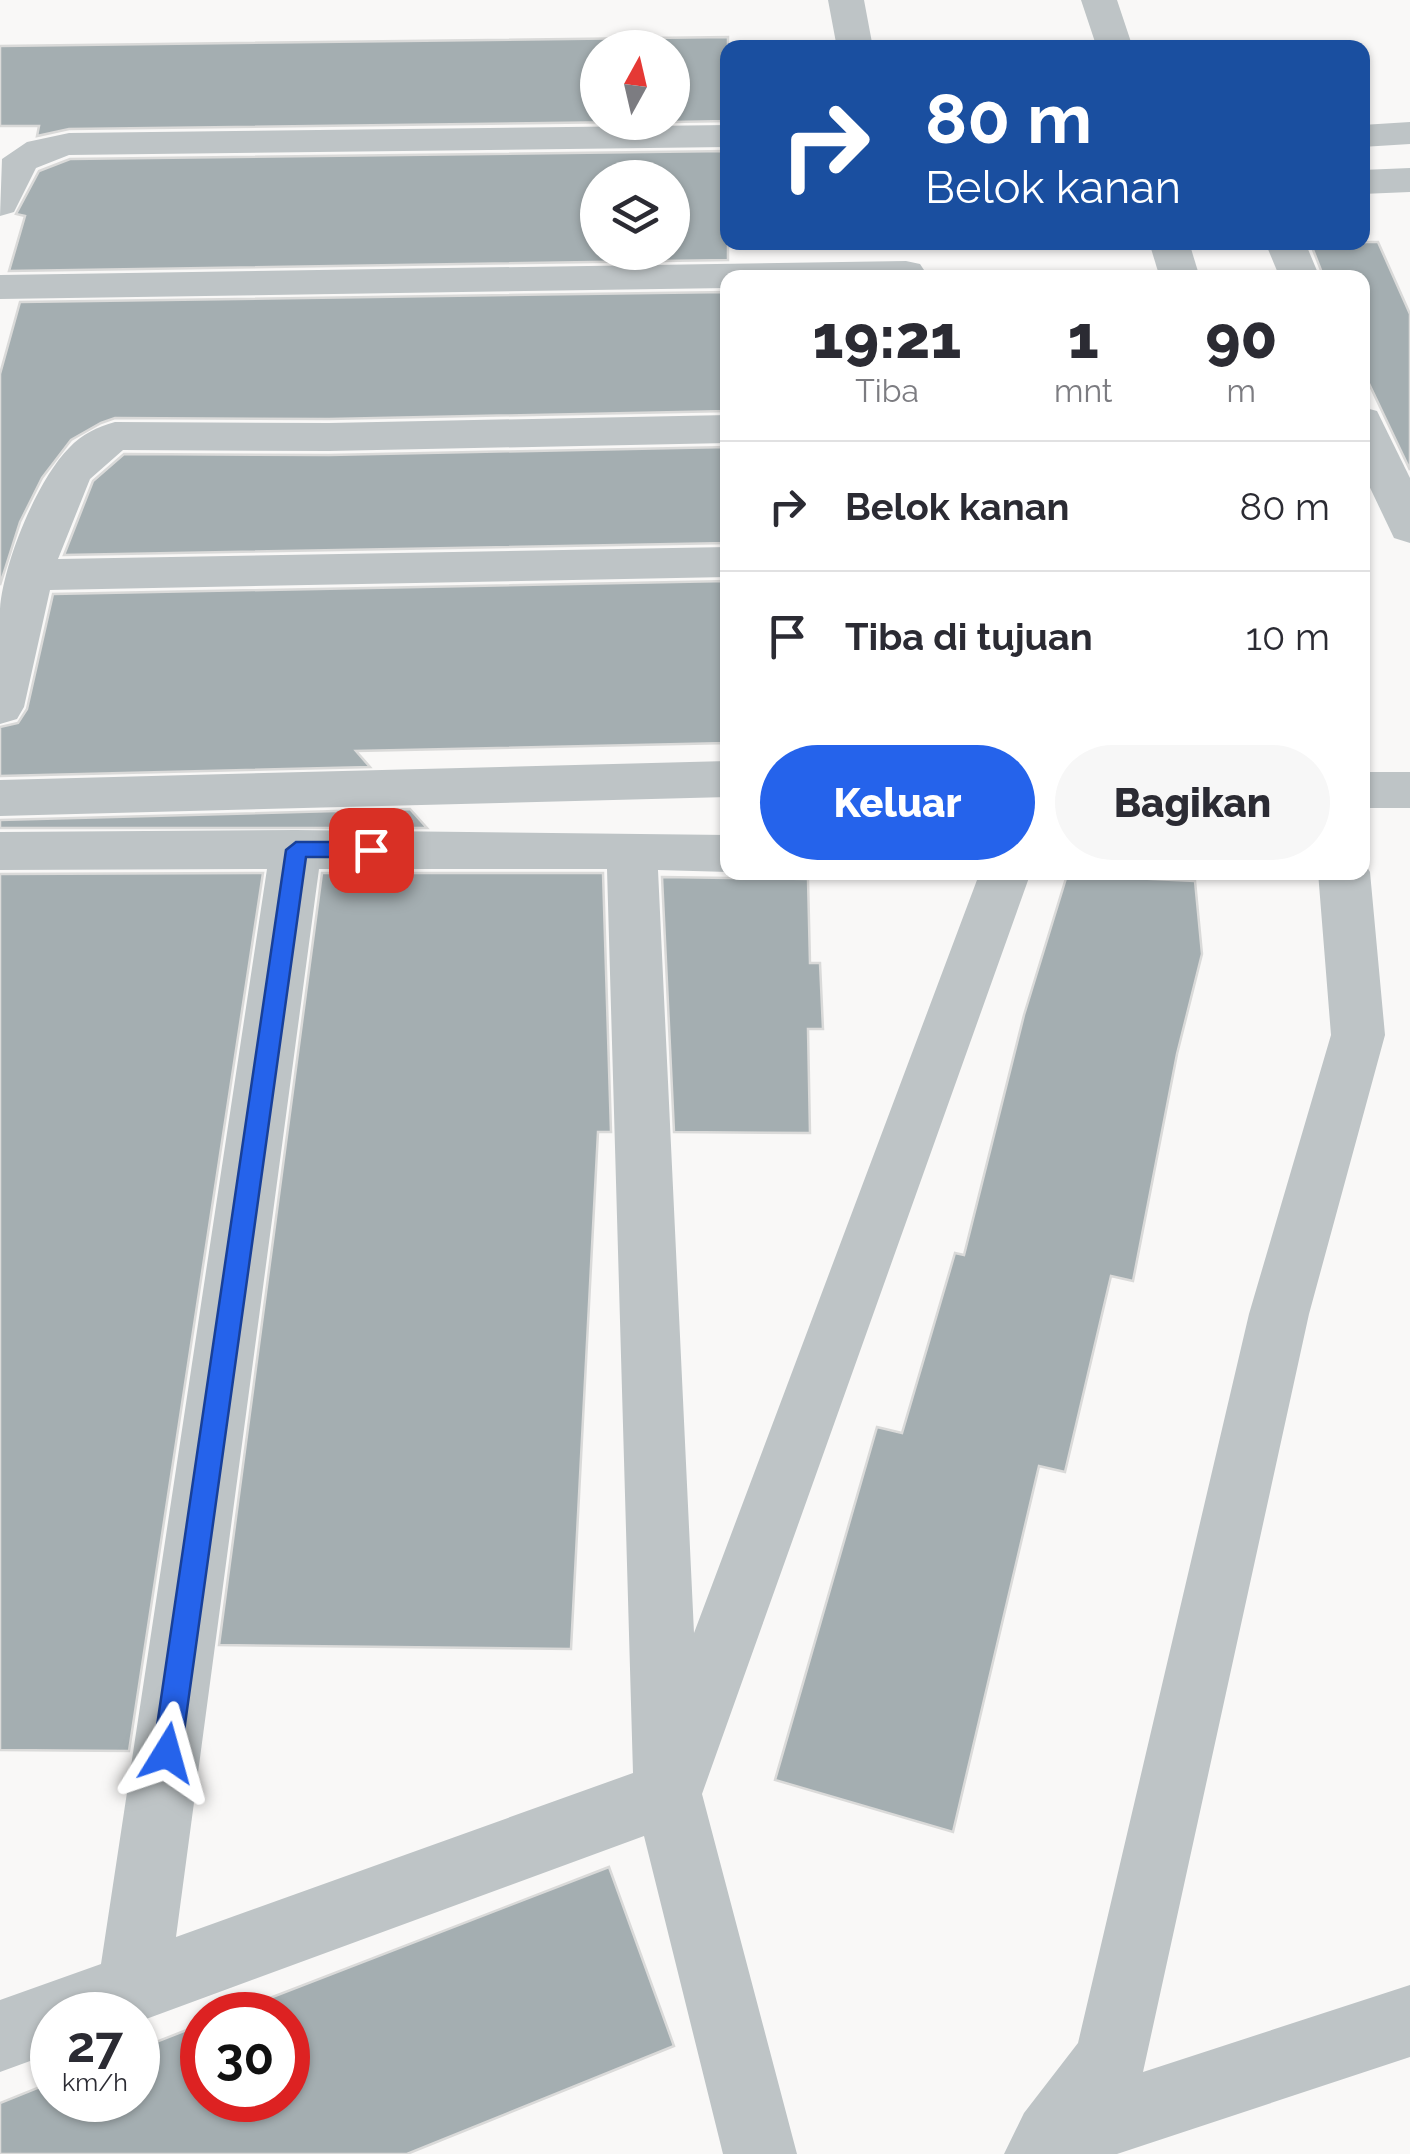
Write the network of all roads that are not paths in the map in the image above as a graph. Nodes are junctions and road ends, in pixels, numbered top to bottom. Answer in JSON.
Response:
{"nodes":[{"id":1,"x":846,"y":0,"type":"edge"},
{"id":2,"x":1099,"y":0,"type":"edge"},
{"id":3,"x":854,"y":40,"type":"edge"},
{"id":4,"x":1112,"y":40,"type":"edge"},
{"id":5,"x":1410,"y":133,"type":"edge"},
{"id":6,"x":720,"y":136,"type":"edge"},
{"id":7,"x":1370,"y":136,"type":"edge"},
{"id":8,"x":1410,"y":180,"type":"edge"},
{"id":9,"x":1370,"y":182,"type":"edge"},
{"id":10,"x":0,"y":204,"type":"edge"},
{"id":11,"x":904,"y":264,"type":"edge"},
{"id":12,"x":0,"y":287,"type":"edge"},
{"id":13,"x":720,"y":429,"type":"edge"},
{"id":14,"x":1370,"y":438,"type":"edge"},
{"id":15,"x":1410,"y":528,"type":"edge"},
{"id":16,"x":720,"y":562,"type":"edge"},
{"id":17,"x":30,"y":575,"type":"junction"},
{"id":18,"x":0,"y":707,"type":"edge"},
{"id":19,"x":720,"y":779,"type":"edge"},
{"id":20,"x":1370,"y":790,"type":"edge"},
{"id":21,"x":1410,"y":790,"type":"edge"},
{"id":22,"x":0,"y":798,"type":"edge"},
{"id":23,"x":296,"y":850,"type":"junction"},
{"id":24,"x":632,"y":850,"type":"junction"},
{"id":25,"x":0,"y":851,"type":"edge"},
{"id":26,"x":720,"y":854,"type":"edge"},
{"id":27,"x":1003,"y":880,"type":"edge"},
{"id":28,"x":1345,"y":880,"type":"edge"},
{"id":29,"x":668,"y":1794,"type":"junction"},
{"id":30,"x":133,"y":1988,"type":"junction"},
{"id":31,"x":122,"y":1992,"type":"edge"},
{"id":32,"x":1410,"y":2021,"type":"edge"},
{"id":33,"x":30,"y":2025,"type":"edge"},
{"id":34,"x":0,"y":2036,"type":"edge"},
{"id":35,"x":1046,"y":2147,"type":"edge"},
{"id":36,"x":760,"y":2154,"type":"edge"}],
"edges":[{"from":1,"to":3,"type":"street"},
{"from":2,"to":4,"type":"street"},
{"from":5,"to":7,"type":"street"},
{"from":6,"to":10,"type":"street"},
{"from":8,"to":9,"type":"street"},
{"from":11,"to":12,"type":"street"},
{"from":13,"to":17,"type":"street"},
{"from":14,"to":15,"type":"street"},
{"from":16,"to":17,"type":"street"},
{"from":17,"to":18,"type":"street"},
{"from":19,"to":22,"type":"street"},
{"from":20,"to":21,"type":"street"},
{"from":23,"to":24,"type":"street"},
{"from":23,"to":25,"type":"street"},
{"from":23,"to":30,"type":"street"},
{"from":24,"to":26,"type":"street"},
{"from":24,"to":29,"type":"street"},
{"from":27,"to":29,"type":"street"},
{"from":28,"to":35,"type":"street"},
{"from":29,"to":30,"type":"street"},
{"from":29,"to":36,"type":"street"},
{"from":30,"to":31,"type":"street"},
{"from":32,"to":35,"type":"street"},
{"from":33,"to":34,"type":"street"}]}
